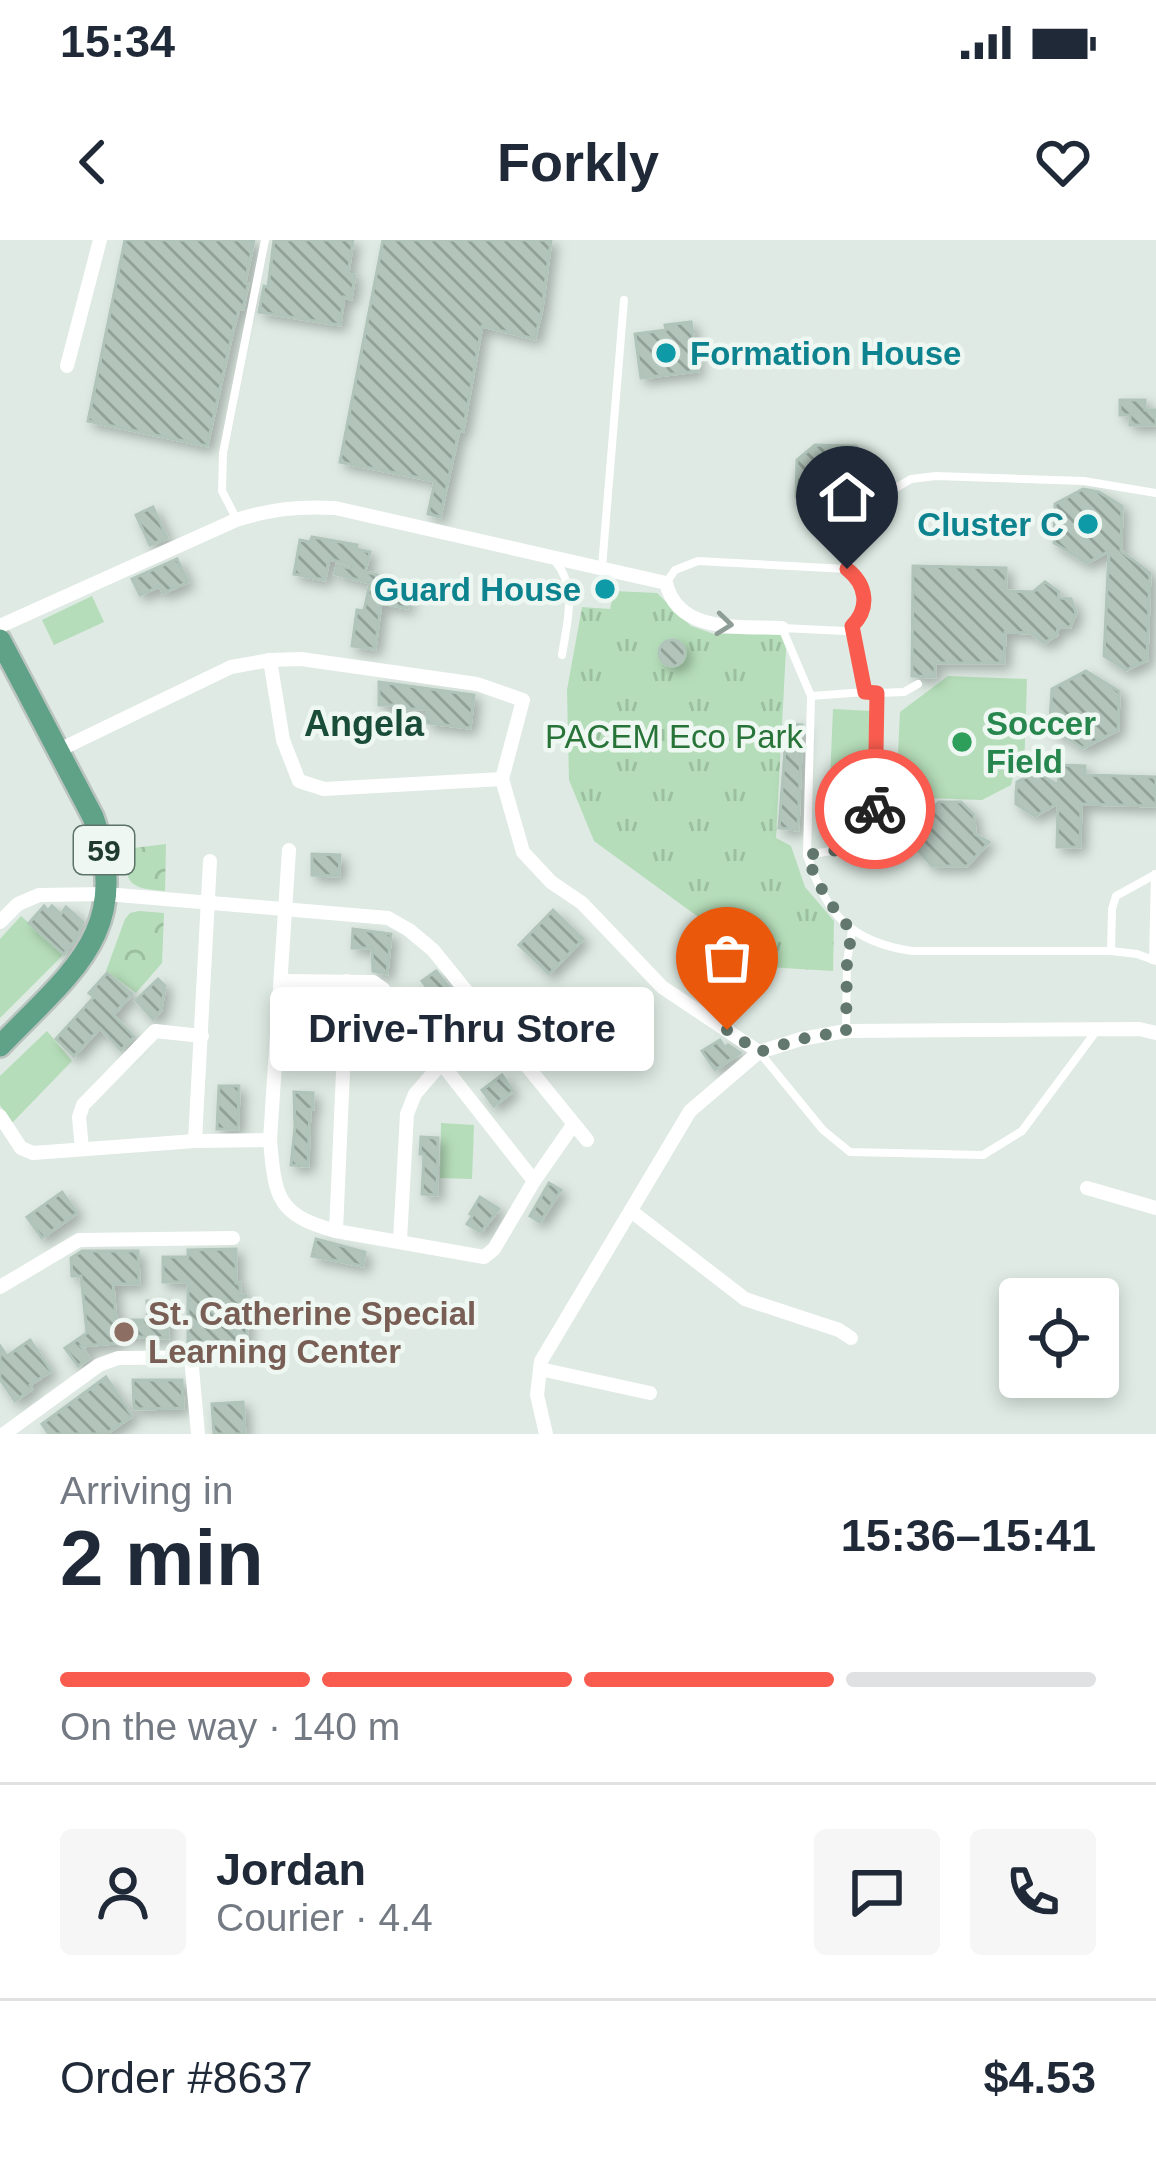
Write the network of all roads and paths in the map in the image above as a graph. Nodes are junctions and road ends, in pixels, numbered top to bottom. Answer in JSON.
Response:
{"nodes":[{"id":1,"x":100,"y":240,"type":"edge"},
{"id":2,"x":265,"y":240,"type":"edge"},
{"id":3,"x":624,"y":300,"type":"dead end"},
{"id":4,"x":67,"y":366,"type":"dead end"},
{"id":5,"x":1156,"y":493,"type":"edge"},
{"id":6,"x":236,"y":520,"type":"junction"},
{"id":7,"x":550,"y":555,"type":"junction"},
{"id":8,"x":602,"y":567,"type":"junction"},
{"id":9,"x":847,"y":569,"type":"junction"},
{"id":10,"x":666,"y":583,"type":"junction"},
{"id":11,"x":0,"y":626,"type":"edge"},
{"id":12,"x":782,"y":628,"type":"junction"},
{"id":13,"x":848,"y":629,"type":"junction"},
{"id":14,"x":0,"y":640,"type":"edge"},
{"id":15,"x":562,"y":655,"type":"dead end"},
{"id":16,"x":270,"y":660,"type":"junction"},
{"id":17,"x":918,"y":684,"type":"dead end"},
{"id":18,"x":865,"y":692,"type":"junction"},
{"id":19,"x":877,"y":693,"type":"junction"},
{"id":20,"x":812,"y":696,"type":"junction"},
{"id":21,"x":59,"y":750,"type":"junction"},
{"id":22,"x":502,"y":779,"type":"junction"},
{"id":23,"x":289,"y":850,"type":"dead end"},
{"id":24,"x":807,"y":855,"type":"junction"},
{"id":25,"x":210,"y":861,"type":"dead end"},
{"id":26,"x":1155,"y":874,"type":"edge"},
{"id":27,"x":106,"y":894,"type":"junction"},
{"id":28,"x":208,"y":904,"type":"junction"},
{"id":29,"x":285,"y":910,"type":"junction"},
{"id":30,"x":0,"y":922,"type":"edge"},
{"id":31,"x":852,"y":931,"type":"junction"},
{"id":32,"x":1111,"y":950,"type":"junction"},
{"id":33,"x":1155,"y":960,"type":"edge"},
{"id":34,"x":281,"y":981,"type":"junction"},
{"id":35,"x":347,"y":981,"type":"junction"},
{"id":36,"x":1097,"y":1030,"type":"junction"},
{"id":37,"x":846,"y":1031,"type":"junction"},
{"id":38,"x":1156,"y":1034,"type":"edge"},
{"id":39,"x":202,"y":1036,"type":"junction"},
{"id":40,"x":0,"y":1046,"type":"edge"},
{"id":41,"x":759,"y":1052,"type":"junction"},
{"id":42,"x":441,"y":1064,"type":"junction"},
{"id":43,"x":0,"y":1115,"type":"edge"},
{"id":44,"x":573,"y":1125,"type":"junction"},
{"id":45,"x":270,"y":1140,"type":"junction"},
{"id":46,"x":587,"y":1140,"type":"dead end"},
{"id":47,"x":194,"y":1141,"type":"junction"},
{"id":48,"x":82,"y":1149,"type":"junction"},
{"id":49,"x":534,"y":1181,"type":"junction"},
{"id":50,"x":1088,"y":1187,"type":"dead end"},
{"id":51,"x":1156,"y":1208,"type":"edge"},
{"id":52,"x":631,"y":1211,"type":"junction"},
{"id":53,"x":336,"y":1231,"type":"junction"},
{"id":54,"x":233,"y":1238,"type":"dead end"},
{"id":55,"x":400,"y":1240,"type":"junction"},
{"id":56,"x":0,"y":1287,"type":"edge"},
{"id":57,"x":851,"y":1338,"type":"dead end"},
{"id":58,"x":191,"y":1357,"type":"junction"},
{"id":59,"x":245,"y":1357,"type":"dead end"},
{"id":60,"x":540,"y":1369,"type":"junction"},
{"id":61,"x":650,"y":1393,"type":"dead end"},
{"id":62,"x":4,"y":1434,"type":"edge"},
{"id":63,"x":198,"y":1434,"type":"edge"},
{"id":64,"x":546,"y":1434,"type":"edge"}],
"edges":[{"from":1,"to":4,"type":"street"},
{"from":2,"to":6,"type":"lane"},
{"from":3,"to":8,"type":"lane"},
{"from":5,"to":9,"type":"lane"},
{"from":6,"to":7,"type":"street"},
{"from":6,"to":11,"type":"street"},
{"from":7,"to":8,"type":"street"},
{"from":7,"to":15,"type":"lane"},
{"from":8,"to":10,"type":"street"},
{"from":9,"to":10,"type":"lane"},
{"from":9,"to":13,"type":"lane"},
{"from":10,"to":12,"type":"street","one_way":true},
{"from":12,"to":13,"type":"lane"},
{"from":12,"to":20,"type":"lane"},
{"from":13,"to":18,"type":"lane"},
{"from":14,"to":21,"type":"main road","number":"59"},
{"from":16,"to":21,"type":"street"},
{"from":16,"to":22,"type":"street"},
{"from":16,"to":22,"type":"street"},
{"from":17,"to":19,"type":"lane"},
{"from":18,"to":19,"type":"lane"},
{"from":18,"to":20,"type":"lane"},
{"from":19,"to":24,"type":"lane"},
{"from":20,"to":24,"type":"lane"},
{"from":21,"to":27,"type":"main road","number":"59"},
{"from":22,"to":41,"type":"street"},
{"from":23,"to":29,"type":"street"},
{"from":24,"to":31,"type":"lane"},
{"from":25,"to":28,"type":"street"},
{"from":26,"to":32,"type":"lane"},
{"from":26,"to":33,"type":"lane"},
{"from":27,"to":28,"type":"street"},
{"from":27,"to":30,"type":"street"},
{"from":27,"to":40,"type":"main road","number":"59"},
{"from":28,"to":29,"type":"street"},
{"from":28,"to":39,"type":"street"},
{"from":29,"to":34,"type":"street"},
{"from":29,"to":44,"type":"street"},
{"from":31,"to":32,"type":"lane"},
{"from":31,"to":37,"type":"lane"},
{"from":32,"to":33,"type":"lane"},
{"from":34,"to":35,"type":"street"},
{"from":34,"to":45,"type":"street"},
{"from":35,"to":42,"type":"street"},
{"from":35,"to":53,"type":"street"},
{"from":36,"to":37,"type":"street"},
{"from":36,"to":38,"type":"street"},
{"from":36,"to":41,"type":"lane"},
{"from":37,"to":41,"type":"street"},
{"from":39,"to":47,"type":"street"},
{"from":39,"to":48,"type":"street"},
{"from":41,"to":52,"type":"street"},
{"from":42,"to":49,"type":"street"},
{"from":42,"to":55,"type":"street"},
{"from":43,"to":48,"type":"street"},
{"from":44,"to":46,"type":"street"},
{"from":44,"to":49,"type":"street"},
{"from":45,"to":47,"type":"street"},
{"from":45,"to":53,"type":"street"},
{"from":47,"to":48,"type":"street"},
{"from":49,"to":55,"type":"street"},
{"from":50,"to":51,"type":"street"},
{"from":52,"to":57,"type":"street"},
{"from":52,"to":60,"type":"street"},
{"from":53,"to":55,"type":"street"},
{"from":54,"to":56,"type":"street"},
{"from":58,"to":59,"type":"street"},
{"from":58,"to":62,"type":"street"},
{"from":58,"to":63,"type":"street"},
{"from":60,"to":61,"type":"street"},
{"from":60,"to":64,"type":"street"}]}
